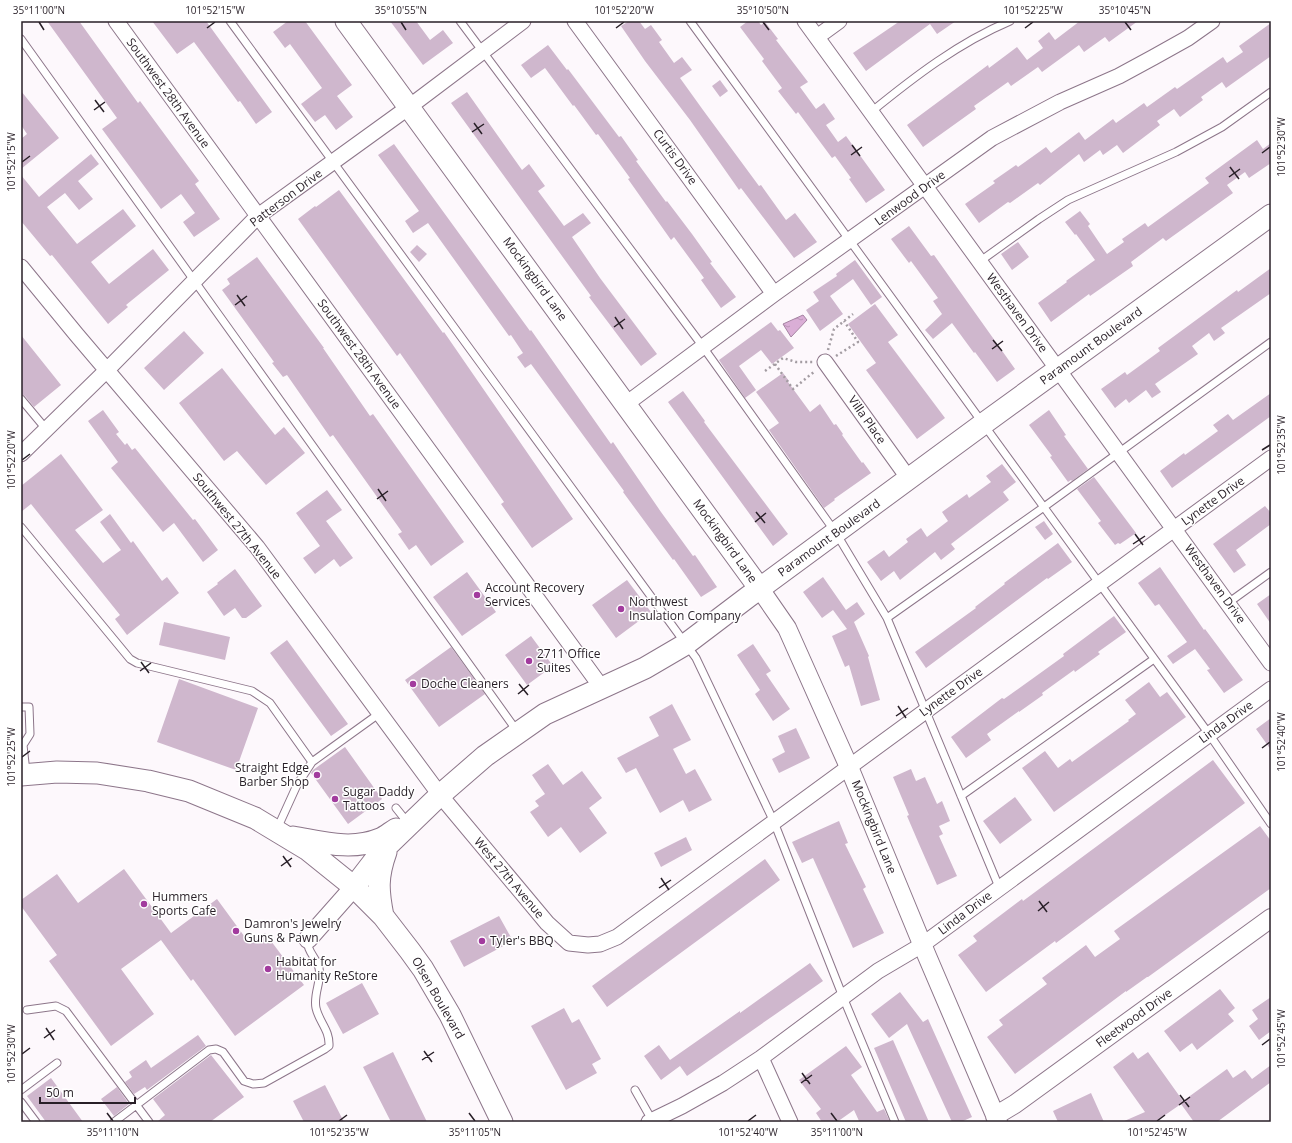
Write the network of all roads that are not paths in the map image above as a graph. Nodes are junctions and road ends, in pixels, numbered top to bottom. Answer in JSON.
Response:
{"nodes":[{"id":1,"x":116,"y":21,"type":"edge"},
{"id":2,"x":230,"y":21,"type":"edge"},
{"id":3,"x":346,"y":21,"type":"edge"},
{"id":4,"x":460,"y":21,"type":"edge"},
{"id":5,"x":523,"y":21,"type":"edge"},
{"id":6,"x":575,"y":21,"type":"edge"},
{"id":7,"x":690,"y":21,"type":"edge"},
{"id":8,"x":805,"y":21,"type":"edge"},
{"id":9,"x":839,"y":21,"type":"edge"},
{"id":10,"x":1010,"y":21,"type":"edge"},
{"id":11,"x":1212,"y":21,"type":"edge"},
{"id":12,"x":816,"y":37,"type":"junction"},
{"id":13,"x":21,"y":39,"type":"edge"},
{"id":14,"x":482,"y":52,"type":"junction"},
{"id":15,"x":1271,"y":92,"type":"edge"},
{"id":16,"x":409,"y":107,"type":"junction"},
{"id":17,"x":871,"y":112,"type":"junction"},
{"id":18,"x":333,"y":163,"type":"junction"},
{"id":19,"x":925,"y":187,"type":"junction"},
{"id":20,"x":1271,"y":215,"type":"edge"},
{"id":21,"x":258,"y":216,"type":"junction"},
{"id":22,"x":849,"y":241,"type":"junction"},
{"id":23,"x":979,"y":262,"type":"junction"},
{"id":24,"x":21,"y":267,"type":"edge"},
{"id":25,"x":194,"y":281,"type":"junction"},
{"id":26,"x":774,"y":294,"type":"junction"},
{"id":27,"x":1271,"y":342,"type":"edge"},
{"id":28,"x":703,"y":347,"type":"junction"},
{"id":29,"x":825,"y":362,"type":"road end"},
{"id":30,"x":107,"y":370,"type":"junction"},
{"id":31,"x":1058,"y":370,"type":"junction"},
{"id":32,"x":21,"y":399,"type":"edge"},
{"id":33,"x":626,"y":404,"type":"junction"},
{"id":34,"x":983,"y":424,"type":"junction"},
{"id":35,"x":46,"y":429,"type":"junction"},
{"id":36,"x":1119,"y":452,"type":"junction"},
{"id":37,"x":21,"y":454,"type":"edge"},
{"id":38,"x":1271,"y":458,"type":"edge"},
{"id":39,"x":909,"y":479,"type":"junction"},
{"id":40,"x":1044,"y":507,"type":"junction"},
{"id":41,"x":21,"y":527,"type":"edge"},
{"id":42,"x":1174,"y":529,"type":"junction"},
{"id":43,"x":836,"y":533,"type":"junction"},
{"id":44,"x":1271,"y":572,"type":"edge"},
{"id":45,"x":1099,"y":584,"type":"junction"},
{"id":46,"x":760,"y":589,"type":"junction"},
{"id":47,"x":1228,"y":603,"type":"junction"},
{"id":48,"x":887,"y":618,"type":"junction"},
{"id":49,"x":686,"y":644,"type":"junction"},
{"id":50,"x":1154,"y":659,"type":"junction"},
{"id":51,"x":1271,"y":663,"type":"edge"},
{"id":52,"x":602,"y":688,"type":"junction"},
{"id":53,"x":1271,"y":689,"type":"edge"},
{"id":54,"x":21,"y":708,"type":"edge"},
{"id":55,"x":926,"y":711,"type":"junction"},
{"id":56,"x":380,"y":713,"type":"junction"},
{"id":57,"x":519,"y":733,"type":"junction"},
{"id":58,"x":1209,"y":734,"type":"junction"},
{"id":59,"x":22,"y":745,"type":"edge"},
{"id":60,"x":312,"y":762,"type":"junction"},
{"id":61,"x":849,"y":767,"type":"junction"},
{"id":62,"x":24,"y":775,"type":"edge"},
{"id":63,"x":440,"y":795,"type":"junction"},
{"id":64,"x":961,"y":796,"type":"junction"},
{"id":65,"x":409,"y":817,"type":"junction"},
{"id":66,"x":774,"y":822,"type":"junction"},
{"id":67,"x":1271,"y":824,"type":"edge"},
{"id":68,"x":281,"y":833,"type":"junction"},
{"id":69,"x":390,"y":843,"type":"junction"},
{"id":70,"x":354,"y":887,"type":"junction"},
{"id":71,"x":999,"y":887,"type":"junction"},
{"id":72,"x":383,"y":916,"type":"junction"},
{"id":73,"x":1271,"y":918,"type":"edge"},
{"id":74,"x":308,"y":939,"type":"joint"},
{"id":75,"x":922,"y":944,"type":"junction"},
{"id":76,"x":588,"y":945,"type":"joint"},
{"id":77,"x":843,"y":997,"type":"junction"},
{"id":78,"x":27,"y":1010,"type":"dead end"},
{"id":79,"x":762,"y":1058,"type":"junction"},
{"id":80,"x":57,"y":1063,"type":"dead end"},
{"id":81,"x":21,"y":1090,"type":"edge"},
{"id":82,"x":635,"y":1090,"type":"dead end"},
{"id":83,"x":21,"y":1102,"type":"edge"},
{"id":84,"x":136,"y":1105,"type":"junction"},
{"id":85,"x":996,"y":1119,"type":"edge"},
{"id":86,"x":650,"y":1121,"type":"edge"},
{"id":87,"x":36,"y":1122,"type":"edge"},
{"id":88,"x":114,"y":1122,"type":"edge"},
{"id":89,"x":149,"y":1122,"type":"edge"},
{"id":90,"x":502,"y":1122,"type":"edge"},
{"id":91,"x":790,"y":1122,"type":"edge"},
{"id":92,"x":895,"y":1122,"type":"edge"}],
"edges":[{"from":1,"to":21,"type":"street","name":"Southwest 28th Avenue"},
{"from":2,"to":18,"type":"lane"},
{"from":3,"to":16,"type":"main road","name":"Mockingbird Lane"},
{"from":4,"to":14,"type":"lane"},
{"from":5,"to":14,"type":"street","name":"Patterson Drive"},
{"from":6,"to":26,"type":"street","name":"Curtis Drive"},
{"from":7,"to":22,"type":"lane"},
{"from":8,"to":12,"type":"street","name":"Westhaven Drive"},
{"from":9,"to":12,"type":"street"},
{"from":10,"to":17,"type":"lane"},
{"from":11,"to":19,"type":"street","name":"Lenwood Drive"},
{"from":12,"to":17,"type":"street","name":"Westhaven Drive"},
{"from":13,"to":25,"type":"lane"},
{"from":14,"to":16,"type":"street","name":"Patterson Drive"},
{"from":14,"to":28,"type":"lane"},
{"from":15,"to":23,"type":"lane"},
{"from":16,"to":18,"type":"street","name":"Patterson Drive"},
{"from":16,"to":33,"type":"main road","name":"Mockingbird Lane"},
{"from":17,"to":19,"type":"street","name":"Westhaven Drive"},
{"from":18,"to":21,"type":"street","name":"Patterson Drive"},
{"from":18,"to":49,"type":"lane"},
{"from":19,"to":22,"type":"street","name":"Lenwood Drive"},
{"from":19,"to":23,"type":"street","name":"Westhaven Drive"},
{"from":20,"to":31,"type":"main road","name":"Paramount Boulevard"},
{"from":21,"to":25,"type":"street","name":"Patterson Drive"},
{"from":21,"to":52,"type":"street","name":"Southwest 28th Avenue"},
{"from":22,"to":26,"type":"street","name":"Lenwood Drive"},
{"from":22,"to":34,"type":"lane"},
{"from":23,"to":31,"type":"street","name":"Westhaven Drive"},
{"from":24,"to":30,"type":"street","name":"Southwest 27th Avenue"},
{"from":25,"to":30,"type":"street","name":"Patterson Drive"},
{"from":25,"to":57,"type":"lane"},
{"from":26,"to":28,"type":"street","name":"Lenwood Drive"},
{"from":27,"to":36,"type":"lane"},
{"from":28,"to":33,"type":"street","name":"Lenwood Drive"},
{"from":28,"to":43,"type":"lane"},
{"from":29,"to":39,"type":"street","name":"Villa Place"},
{"from":30,"to":35,"type":"street","name":"Patterson Drive"},
{"from":30,"to":56,"type":"street","name":"Southwest 27th Avenue"},
{"from":31,"to":34,"type":"main road","name":"Paramount Boulevard"},
{"from":31,"to":36,"type":"street","name":"Westhaven Drive"},
{"from":32,"to":35,"type":"lane"},
{"from":33,"to":46,"type":"main road","name":"Mockingbird Lane"},
{"from":34,"to":39,"type":"main road","name":"Paramount Boulevard"},
{"from":34,"to":40,"type":"lane"},
{"from":35,"to":37,"type":"street","name":"Patterson Drive"},
{"from":36,"to":40,"type":"lane"},
{"from":36,"to":42,"type":"street","name":"Westhaven Drive"},
{"from":38,"to":42,"type":"street","name":"Lynette Drive"},
{"from":39,"to":43,"type":"main road","name":"Paramount Boulevard"},
{"from":40,"to":45,"type":"lane"},
{"from":40,"to":48,"type":"lane"},
{"from":41,"to":60,"type":"lane"},
{"from":42,"to":45,"type":"street","name":"Lynette Drive"},
{"from":42,"to":47,"type":"street","name":"Westhaven Drive"},
{"from":43,"to":46,"type":"main road","name":"Paramount Boulevard"},
{"from":43,"to":48,"type":"lane"},
{"from":44,"to":47,"type":"lane"},
{"from":45,"to":50,"type":"lane"},
{"from":45,"to":55,"type":"street","name":"Lynette Drive"},
{"from":46,"to":49,"type":"main road","name":"Paramount Boulevard"},
{"from":46,"to":61,"type":"street","name":"Mockingbird Lane"},
{"from":47,"to":51,"type":"street","name":"Westhaven Drive"},
{"from":48,"to":55,"type":"lane"},
{"from":49,"to":52,"type":"main road","name":"Paramount Boulevard"},
{"from":49,"to":66,"type":"lane"},
{"from":50,"to":58,"type":"lane"},
{"from":50,"to":64,"type":"lane"},
{"from":52,"to":57,"type":"main road","name":"Paramount Boulevard"},
{"from":53,"to":58,"type":"street","name":"Linda Drive"},
{"from":54,"to":59,"type":"lane"},
{"from":55,"to":61,"type":"street","name":"Lynette Drive"},
{"from":55,"to":64,"type":"lane"},
{"from":56,"to":60,"type":"lane"},
{"from":56,"to":63,"type":"street","name":"Southwest 27th Avenue"},
{"from":57,"to":63,"type":"main road","name":"Paramount Boulevard"},
{"from":58,"to":67,"type":"lane"},
{"from":58,"to":71,"type":"street","name":"Linda Drive"},
{"from":59,"to":62,"type":"lane"},
{"from":60,"to":68,"type":"lane"},
{"from":61,"to":66,"type":"street","name":"Lynette Drive"},
{"from":61,"to":75,"type":"street","name":"Mockingbird Lane"},
{"from":62,"to":68,"type":"main road"},
{"from":63,"to":65,"type":"main road","name":"Paramount Boulevard"},
{"from":63,"to":76,"type":"street","name":"West 27th Avenue"},
{"from":64,"to":71,"type":"lane"},
{"from":65,"to":68,"type":"main road"},
{"from":65,"to":69,"type":"main road","name":"Paramount Boulevard"},
{"from":66,"to":76,"type":"street","name":"Lynette Drive"},
{"from":66,"to":77,"type":"lane"},
{"from":68,"to":70,"type":"main road"},
{"from":69,"to":70,"type":"main road","name":"Paramount Boulevard"},
{"from":69,"to":72,"type":"main road"},
{"from":70,"to":72,"type":"main road","name":"Olsen Boulevard"},
{"from":70,"to":74,"type":"street","name":"Paramount Boulevard"},
{"from":71,"to":75,"type":"street","name":"Linda Drive"},
{"from":72,"to":90,"type":"main road","name":"Olsen Boulevard"},
{"from":73,"to":85,"type":"street","name":"Fleetwood Drive"},
{"from":74,"to":84,"type":"lane","name":"Paramount Boulevard"},
{"from":75,"to":77,"type":"street","name":"Linda Drive"},
{"from":75,"to":85,"type":"street","name":"Mockingbird Lane"},
{"from":77,"to":79,"type":"street","name":"Linda Drive"},
{"from":77,"to":92,"type":"lane"},
{"from":78,"to":84,"type":"lane"},
{"from":79,"to":86,"type":"street","name":"Linda Drive"},
{"from":79,"to":91,"type":"street"},
{"from":80,"to":81,"type":"lane"},
{"from":82,"to":86,"type":"lane"},
{"from":83,"to":87,"type":"lane"},
{"from":84,"to":88,"type":"lane","name":"Paramount Boulevard"},
{"from":84,"to":89,"type":"lane"}]}
